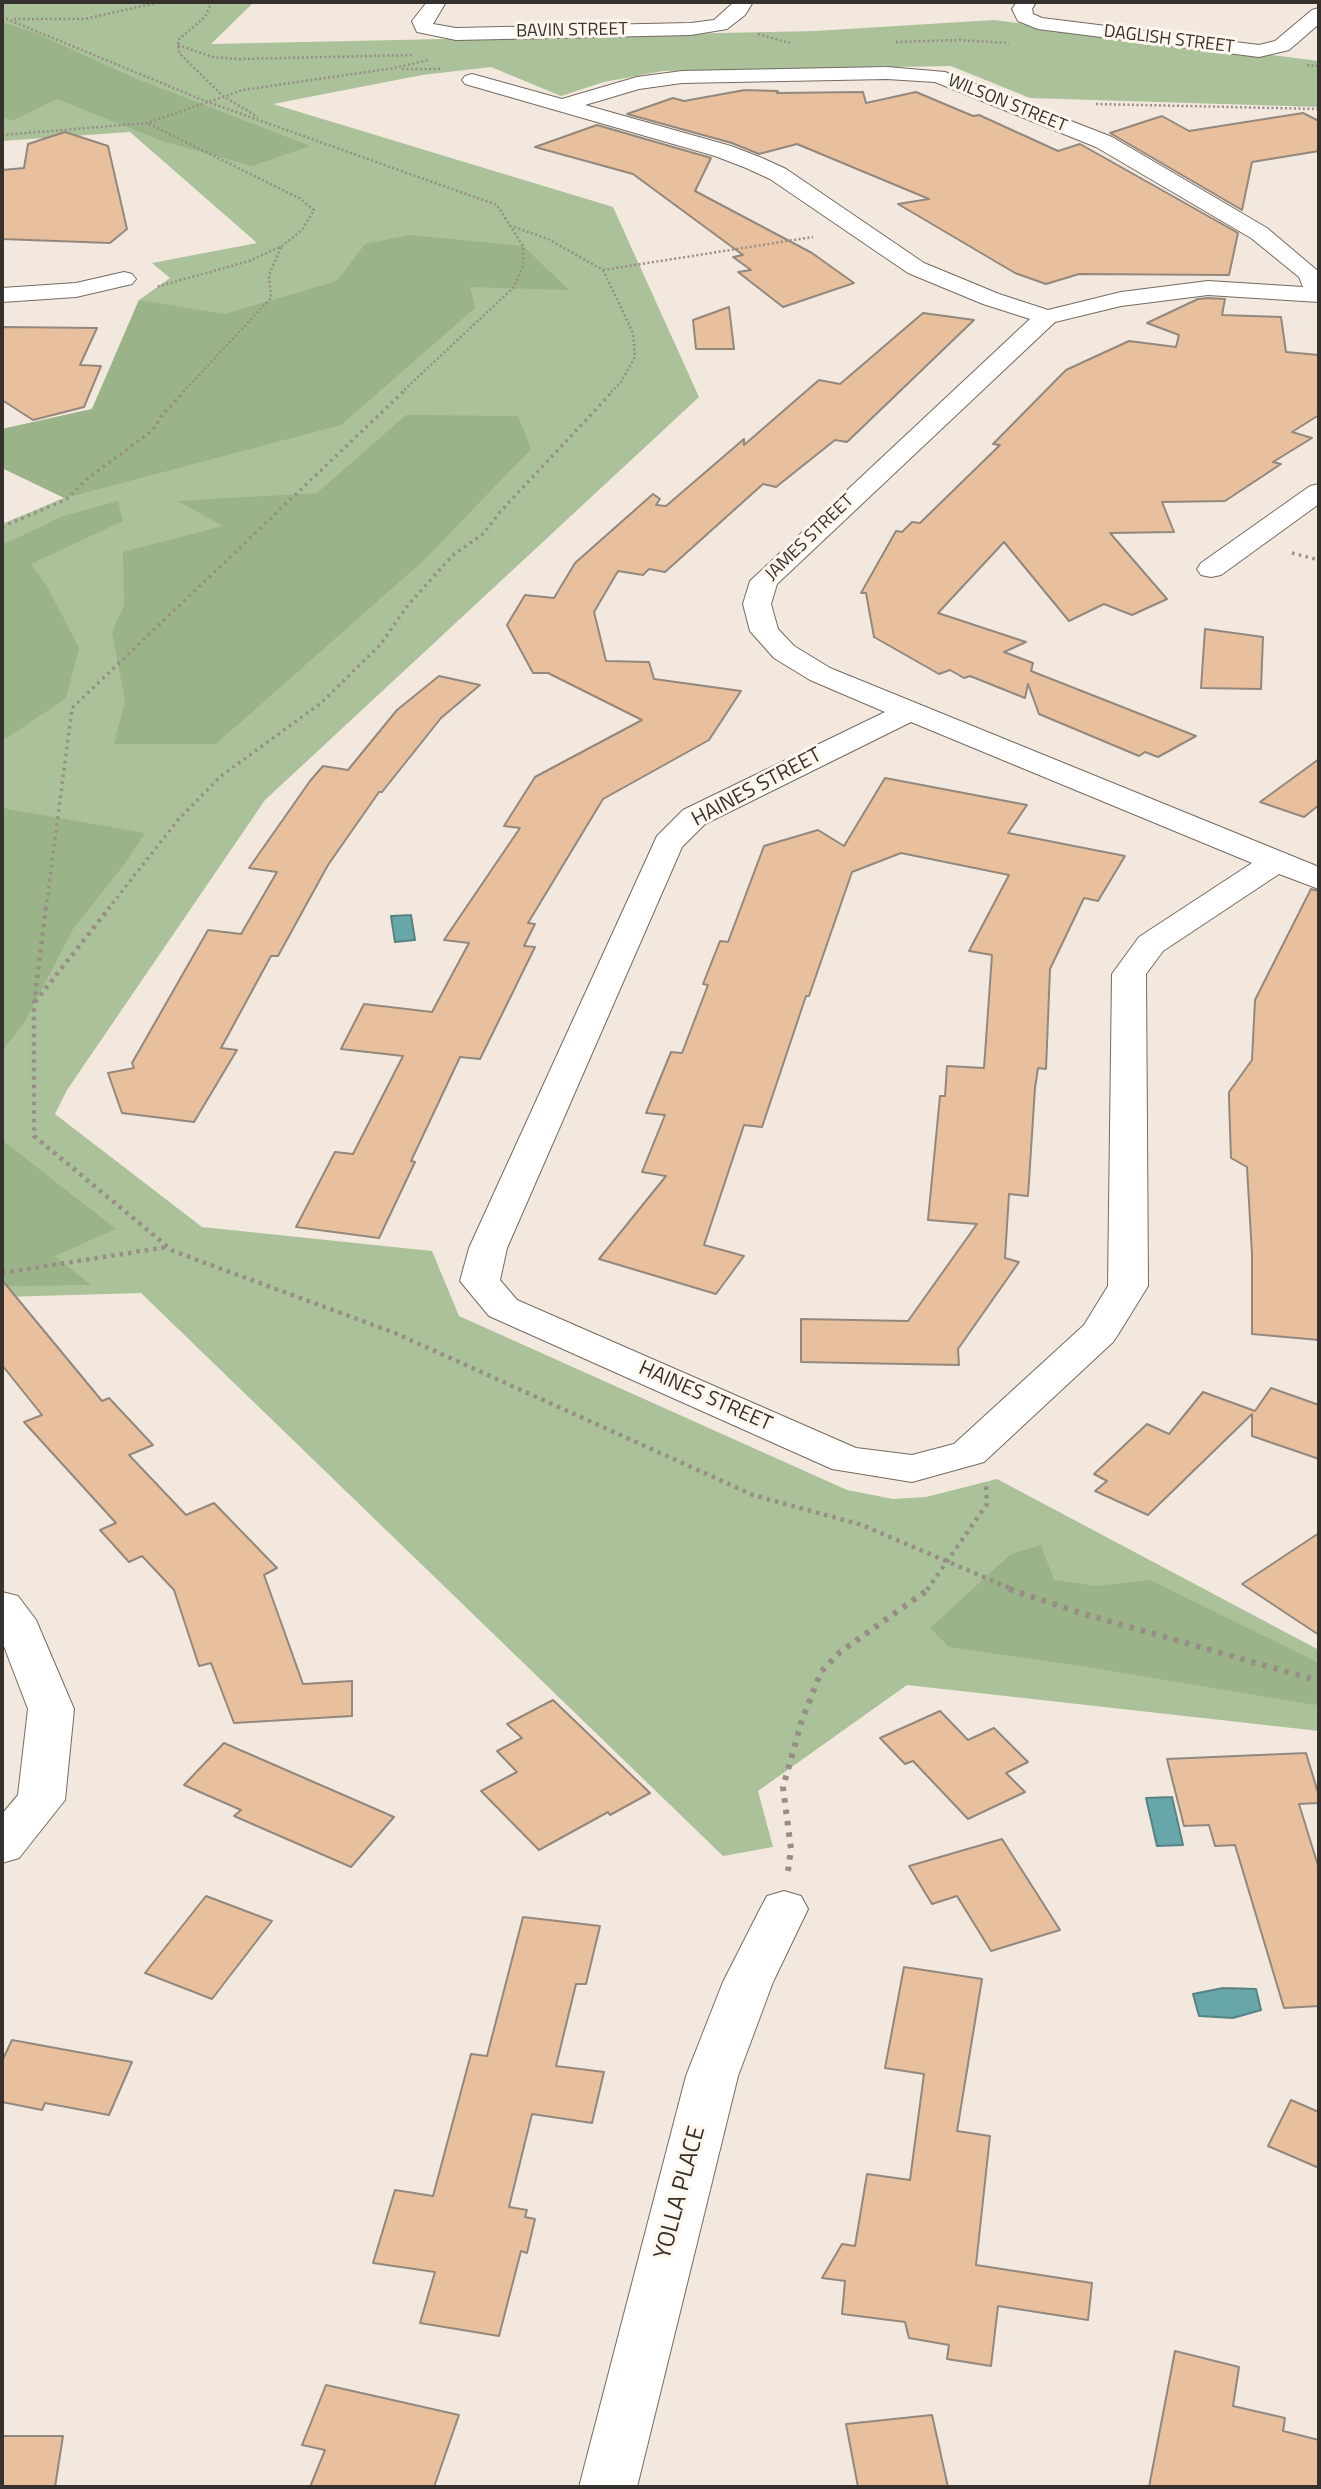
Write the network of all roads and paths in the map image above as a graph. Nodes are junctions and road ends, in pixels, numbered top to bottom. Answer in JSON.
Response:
{"nodes":[{"id":1,"x":161,"y":2,"type":"edge"},
{"id":2,"x":212,"y":2,"type":"edge"},
{"id":3,"x":437,"y":2,"type":"edge"},
{"id":4,"x":743,"y":2,"type":"edge"},
{"id":5,"x":1027,"y":2,"type":"edge"},
{"id":6,"x":1319,"y":13,"type":"edge"},
{"id":7,"x":2,"y":16,"type":"edge"},
{"id":8,"x":10,"y":19,"type":"junction"},
{"id":9,"x":178,"y":45,"type":"junction"},
{"id":10,"x":417,"y":55,"type":"dead end"},
{"id":11,"x":472,"y":80,"type":"dead end"},
{"id":12,"x":1091,"y":104,"type":"dead end"},
{"id":13,"x":561,"y":106,"type":"junction"},
{"id":14,"x":1319,"y":109,"type":"edge"},
{"id":15,"x":265,"y":121,"type":"junction"},
{"id":16,"x":148,"y":123,"type":"dead end"},
{"id":17,"x":513,"y":226,"type":"junction"},
{"id":18,"x":860,"y":230,"type":"junction"},
{"id":19,"x":282,"y":246,"type":"junction"},
{"id":20,"x":603,"y":270,"type":"junction"},
{"id":21,"x":124,"y":279,"type":"dead end"},
{"id":22,"x":156,"y":286,"type":"dead end"},
{"id":23,"x":2,"y":295,"type":"edge"},
{"id":24,"x":1319,"y":295,"type":"edge"},
{"id":25,"x":1047,"y":317,"type":"junction"},
{"id":26,"x":1319,"y":492,"type":"edge"},
{"id":27,"x":2,"y":527,"type":"edge"},
{"id":28,"x":1211,"y":569,"type":"dead end"},
{"id":29,"x":910,"y":711,"type":"junction"},
{"id":30,"x":1276,"y":862,"type":"junction"},
{"id":31,"x":1319,"y":879,"type":"edge"},
{"id":32,"x":34,"y":1004,"type":"junction"},
{"id":33,"x":168,"y":1247,"type":"junction"},
{"id":34,"x":2,"y":1273,"type":"edge"},
{"id":35,"x":954,"y":1457,"type":"junction"},
{"id":36,"x":947,"y":1563,"type":"junction"},
{"id":37,"x":2,"y":1607,"type":"edge"},
{"id":38,"x":1319,"y":1681,"type":"edge"},
{"id":39,"x":2,"y":1846,"type":"edge"},
{"id":40,"x":785,"y":1909,"type":"joint"},
{"id":41,"x":608,"y":2487,"type":"edge"}],
"edges":[{"from":1,"to":8,"type":"path"},
{"from":2,"to":9,"type":"path"},
{"from":3,"to":4,"type":"street","name":"BAVIN STREET"},
{"from":5,"to":6,"type":"street","name":"DAGLISH STREET"},
{"from":7,"to":8,"type":"path"},
{"from":8,"to":15,"type":"path"},
{"from":9,"to":10,"type":"path"},
{"from":9,"to":15,"type":"path"},
{"from":11,"to":13,"type":"street"},
{"from":12,"to":14,"type":"path"},
{"from":13,"to":18,"type":"street"},
{"from":13,"to":24,"type":"street","name":"WILSON STREET"},
{"from":15,"to":17,"type":"path"},
{"from":16,"to":19,"type":"path"},
{"from":17,"to":20,"type":"path"},
{"from":17,"to":32,"type":"path"},
{"from":18,"to":20,"type":"path"},
{"from":18,"to":25,"type":"street"},
{"from":19,"to":22,"type":"path"},
{"from":19,"to":27,"type":"path"},
{"from":20,"to":32,"type":"path"},
{"from":21,"to":23,"type":"street"},
{"from":24,"to":25,"type":"street","name":"JAMES STREET"},
{"from":25,"to":29,"type":"street","name":"JAMES STREET"},
{"from":26,"to":28,"type":"street"},
{"from":29,"to":30,"type":"street","name":"JAMES STREET"},
{"from":29,"to":35,"type":"street","name":"HAINES STREET"},
{"from":30,"to":31,"type":"street","name":"JAMES STREET"},
{"from":30,"to":35,"type":"street","name":"HAINES STREET"},
{"from":32,"to":33,"type":"path"},
{"from":33,"to":34,"type":"path"},
{"from":33,"to":36,"type":"path"},
{"from":35,"to":36,"type":"path"},
{"from":36,"to":38,"type":"path"},
{"from":36,"to":40,"type":"path"},
{"from":37,"to":39,"type":"street"},
{"from":40,"to":41,"type":"street","name":"YOLLA PLACE"}]}
